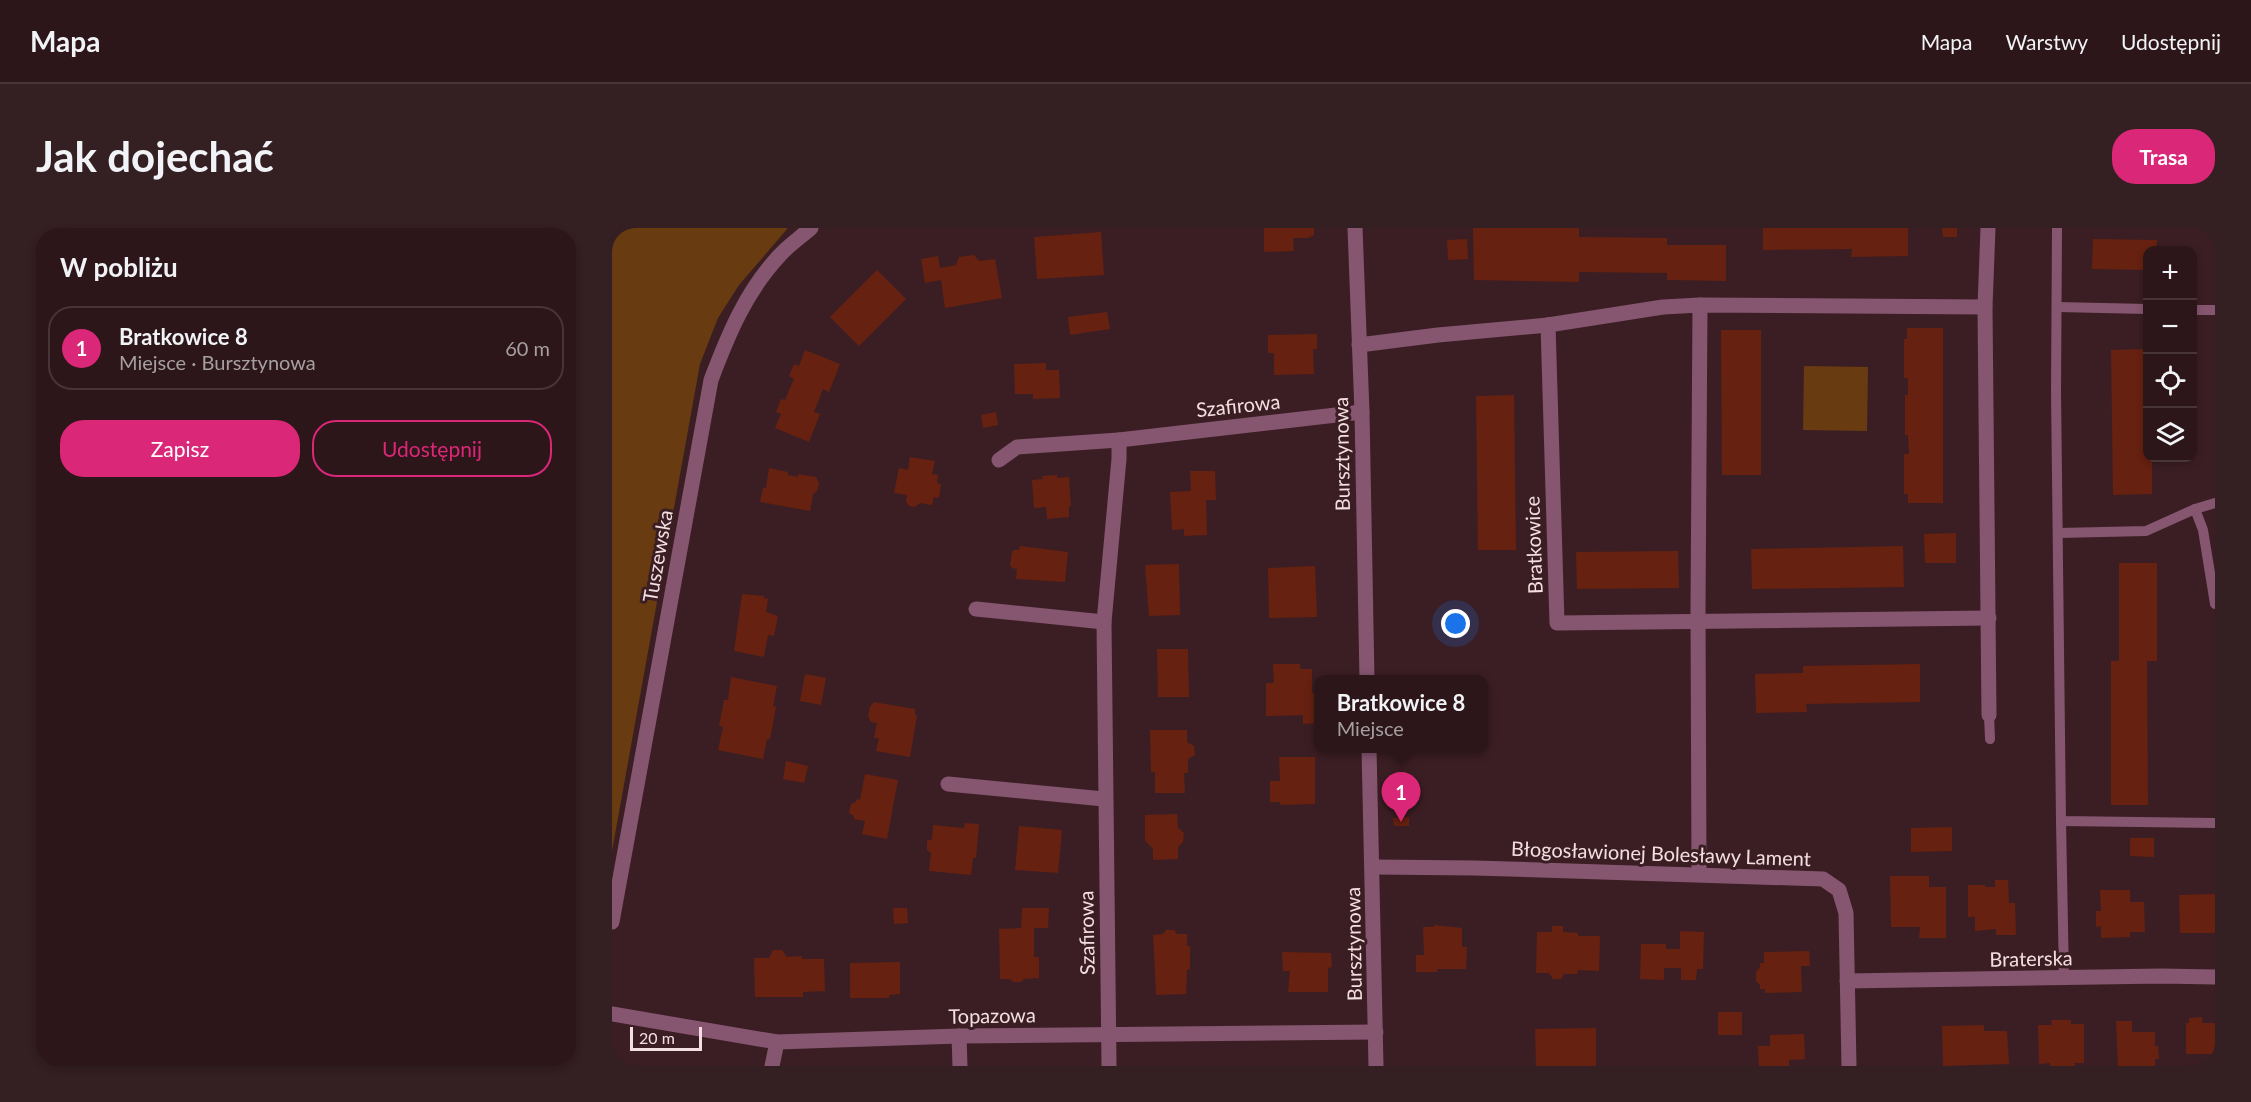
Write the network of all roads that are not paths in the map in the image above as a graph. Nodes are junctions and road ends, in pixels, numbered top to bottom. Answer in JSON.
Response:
{"nodes":[{"id":1,"x":811,"y":228,"type":"edge"},
{"id":2,"x":1355,"y":228,"type":"edge"},
{"id":3,"x":1988,"y":228,"type":"edge"},
{"id":4,"x":2056,"y":228,"type":"edge"},
{"id":5,"x":1700,"y":305,"type":"junction"},
{"id":6,"x":1985,"y":307,"type":"junction"},
{"id":7,"x":2057,"y":307,"type":"junction"},
{"id":8,"x":2143,"y":309,"type":"edge"},
{"id":9,"x":2197,"y":310,"type":"edge"},
{"id":10,"x":2215,"y":310,"type":"edge"},
{"id":11,"x":1548,"y":325,"type":"junction"},
{"id":12,"x":1359,"y":345,"type":"junction"},
{"id":13,"x":1362,"y":412,"type":"junction"},
{"id":14,"x":1119,"y":440,"type":"junction"},
{"id":15,"x":999,"y":460,"type":"dead end"},
{"id":16,"x":2215,"y":503,"type":"edge"},
{"id":17,"x":2195,"y":509,"type":"junction"},
{"id":18,"x":2059,"y":533,"type":"junction"},
{"id":19,"x":2215,"y":604,"type":"edge"},
{"id":20,"x":976,"y":609,"type":"dead end"},
{"id":21,"x":1989,"y":618,"type":"junction"},
{"id":22,"x":1104,"y":621,"type":"junction"},
{"id":23,"x":1698,"y":621,"type":"junction"},
{"id":24,"x":1367,"y":675,"type":"edge"},
{"id":25,"x":1989,"y":715,"type":"joint"},
{"id":26,"x":1990,"y":739,"type":"dead end"},
{"id":27,"x":1369,"y":753,"type":"edge"},
{"id":28,"x":948,"y":784,"type":"dead end"},
{"id":29,"x":1104,"y":799,"type":"junction"},
{"id":30,"x":2061,"y":821,"type":"junction"},
{"id":31,"x":2215,"y":823,"type":"edge"},
{"id":32,"x":1373,"y":867,"type":"junction"},
{"id":33,"x":1699,"y":874,"type":"junction"},
{"id":34,"x":612,"y":922,"type":"edge"},
{"id":35,"x":2215,"y":977,"type":"edge"},
{"id":36,"x":2064,"y":978,"type":"junction"},
{"id":37,"x":1847,"y":981,"type":"junction"},
{"id":38,"x":612,"y":1014,"type":"edge"},
{"id":39,"x":1376,"y":1032,"type":"junction"},
{"id":40,"x":1109,"y":1035,"type":"junction"},
{"id":41,"x":959,"y":1036,"type":"junction"},
{"id":42,"x":777,"y":1042,"type":"junction"},
{"id":43,"x":772,"y":1066,"type":"edge"},
{"id":44,"x":960,"y":1066,"type":"edge"},
{"id":45,"x":1109,"y":1066,"type":"edge"},
{"id":46,"x":1376,"y":1066,"type":"edge"},
{"id":47,"x":1849,"y":1066,"type":"edge"}],
"edges":[{"from":1,"to":34,"type":"street","name":"Tuszewska"},
{"from":2,"to":12,"type":"street","name":"Bursztynowa"},
{"from":3,"to":6,"type":"street"},
{"from":4,"to":7,"type":"lane"},
{"from":5,"to":6,"type":"street"},
{"from":5,"to":11,"type":"street"},
{"from":5,"to":23,"type":"street"},
{"from":6,"to":21,"type":"street"},
{"from":7,"to":8,"type":"lane"},
{"from":7,"to":18,"type":"lane"},
{"from":9,"to":10,"type":"lane"},
{"from":11,"to":12,"type":"street"},
{"from":11,"to":23,"type":"street","name":"Bratkowice"},
{"from":12,"to":13,"type":"street","name":"Bursztynowa"},
{"from":13,"to":14,"type":"street","name":"Szafirowa"},
{"from":13,"to":24,"type":"street","name":"Bursztynowa"},
{"from":14,"to":15,"type":"street","name":"Szafirowa"},
{"from":14,"to":22,"type":"street","name":"Szafirowa"},
{"from":16,"to":17,"type":"lane"},
{"from":17,"to":18,"type":"lane"},
{"from":17,"to":19,"type":"lane"},
{"from":18,"to":30,"type":"lane"},
{"from":20,"to":22,"type":"street"},
{"from":21,"to":23,"type":"street","name":"Bratkowice"},
{"from":21,"to":25,"type":"street"},
{"from":22,"to":29,"type":"street","name":"Szafirowa"},
{"from":23,"to":33,"type":"street"},
{"from":25,"to":26,"type":"lane"},
{"from":27,"to":32,"type":"street","name":"Bursztynowa"},
{"from":28,"to":29,"type":"street"},
{"from":29,"to":40,"type":"street","name":"Szafirowa"},
{"from":30,"to":31,"type":"lane"},
{"from":30,"to":36,"type":"lane"},
{"from":32,"to":33,"type":"street","name":"Błogosławionej Bolesławy Lament"},
{"from":32,"to":39,"type":"street","name":"Bursztynowa"},
{"from":33,"to":37,"type":"street","name":"Błogosławionej Bolesławy Lament"},
{"from":35,"to":36,"type":"street","name":"Braterska"},
{"from":36,"to":37,"type":"street","name":"Braterska"},
{"from":37,"to":47,"type":"street","name":"Błogosławionej Bolesławy Lament"},
{"from":38,"to":42,"type":"street","name":"Topazowa"},
{"from":39,"to":40,"type":"street","name":"Topazowa"},
{"from":39,"to":46,"type":"street","name":"Bursztynowa"},
{"from":40,"to":41,"type":"street","name":"Topazowa"},
{"from":40,"to":45,"type":"street","name":"Szafirowa"},
{"from":41,"to":42,"type":"street","name":"Topazowa"},
{"from":41,"to":44,"type":"street"},
{"from":42,"to":43,"type":"street"}]}
